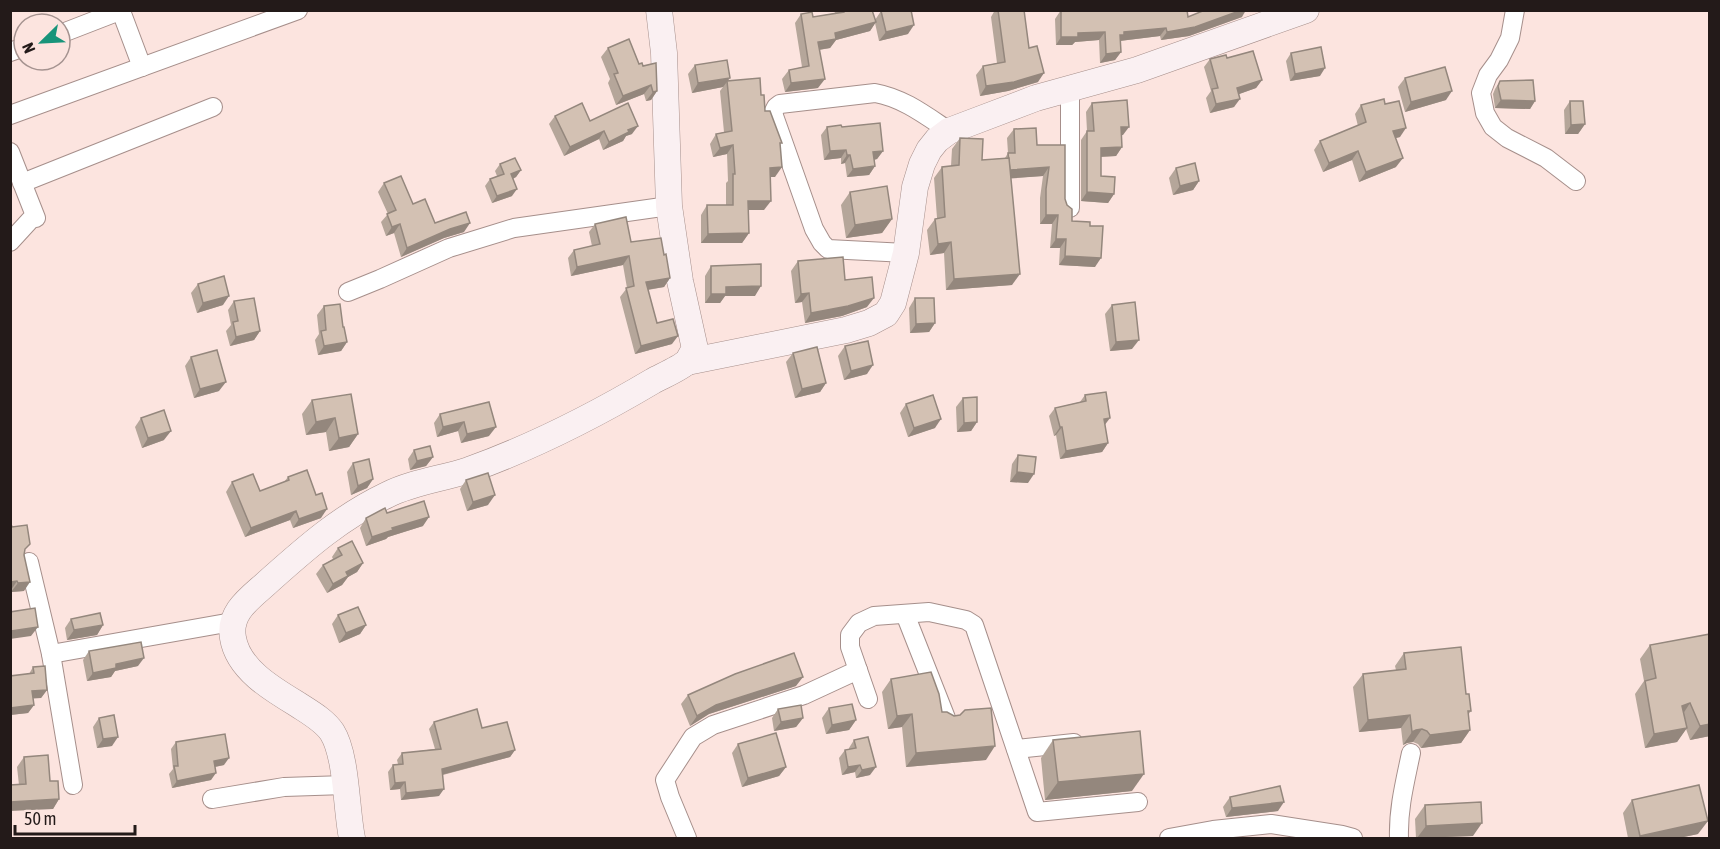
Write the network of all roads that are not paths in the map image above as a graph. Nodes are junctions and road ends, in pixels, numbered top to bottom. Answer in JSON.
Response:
{"nodes":[{"id":1,"x":298,"y":10,"type":"edge"},
{"id":2,"x":659,"y":10,"type":"edge"},
{"id":3,"x":1306,"y":10,"type":"edge"},
{"id":4,"x":1515,"y":10,"type":"edge"},
{"id":5,"x":122,"y":11,"type":"edge"},
{"id":6,"x":72,"y":30,"type":"edge"},
{"id":7,"x":142,"y":67,"type":"junction"},
{"id":8,"x":1070,"y":88,"type":"junction"},
{"id":9,"x":213,"y":107,"type":"dead end"},
{"id":10,"x":10,"y":115,"type":"edge"},
{"id":11,"x":949,"y":131,"type":"junction"},
{"id":12,"x":10,"y":152,"type":"edge"},
{"id":13,"x":1576,"y":181,"type":"dead end"},
{"id":14,"x":22,"y":183,"type":"junction"},
{"id":15,"x":669,"y":206,"type":"junction"},
{"id":16,"x":1070,"y":208,"type":"edge"},
{"id":17,"x":10,"y":242,"type":"edge"},
{"id":18,"x":906,"y":253,"type":"junction"},
{"id":19,"x":348,"y":292,"type":"dead end"},
{"id":20,"x":687,"y":362,"type":"junction"},
{"id":21,"x":29,"y":562,"type":"dead end"},
{"id":22,"x":905,"y":614,"type":"junction"},
{"id":23,"x":232,"y":622,"type":"junction"},
{"id":24,"x":51,"y":654,"type":"junction"},
{"id":25,"x":858,"y":670,"type":"junction"},
{"id":26,"x":868,"y":699,"type":"dead end"},
{"id":27,"x":946,"y":718,"type":"edge"},
{"id":28,"x":1093,"y":741,"type":"edge"},
{"id":29,"x":1016,"y":749,"type":"junction"},
{"id":30,"x":1411,"y":753,"type":"dead end"},
{"id":31,"x":74,"y":785,"type":"dead end"},
{"id":32,"x":345,"y":785,"type":"junction"},
{"id":33,"x":212,"y":799,"type":"dead end"},
{"id":34,"x":1138,"y":802,"type":"dead end"},
{"id":35,"x":352,"y":838,"type":"edge"},
{"id":36,"x":687,"y":838,"type":"edge"},
{"id":37,"x":1169,"y":838,"type":"edge"},
{"id":38,"x":1353,"y":838,"type":"edge"},
{"id":39,"x":1399,"y":838,"type":"edge"}],
"edges":[{"from":1,"to":7,"type":"street"},
{"from":2,"to":15,"type":"street"},
{"from":3,"to":8,"type":"street"},
{"from":4,"to":13,"type":"street"},
{"from":5,"to":6,"type":"street"},
{"from":5,"to":7,"type":"street"},
{"from":7,"to":10,"type":"street"},
{"from":8,"to":11,"type":"street"},
{"from":8,"to":16,"type":"street"},
{"from":9,"to":14,"type":"street"},
{"from":11,"to":18,"type":"street"},
{"from":11,"to":18,"type":"street"},
{"from":12,"to":14,"type":"street"},
{"from":14,"to":17,"type":"street"},
{"from":15,"to":19,"type":"street"},
{"from":15,"to":20,"type":"street"},
{"from":18,"to":20,"type":"street"},
{"from":20,"to":23,"type":"street"},
{"from":21,"to":24,"type":"street"},
{"from":22,"to":25,"type":"street"},
{"from":22,"to":27,"type":"street"},
{"from":22,"to":29,"type":"street"},
{"from":23,"to":24,"type":"street"},
{"from":23,"to":32,"type":"street"},
{"from":24,"to":31,"type":"street"},
{"from":25,"to":26,"type":"street"},
{"from":25,"to":36,"type":"street"},
{"from":28,"to":29,"type":"street"},
{"from":29,"to":34,"type":"street"},
{"from":30,"to":39,"type":"street"},
{"from":32,"to":33,"type":"street"},
{"from":32,"to":35,"type":"street"},
{"from":37,"to":38,"type":"street"}]}
